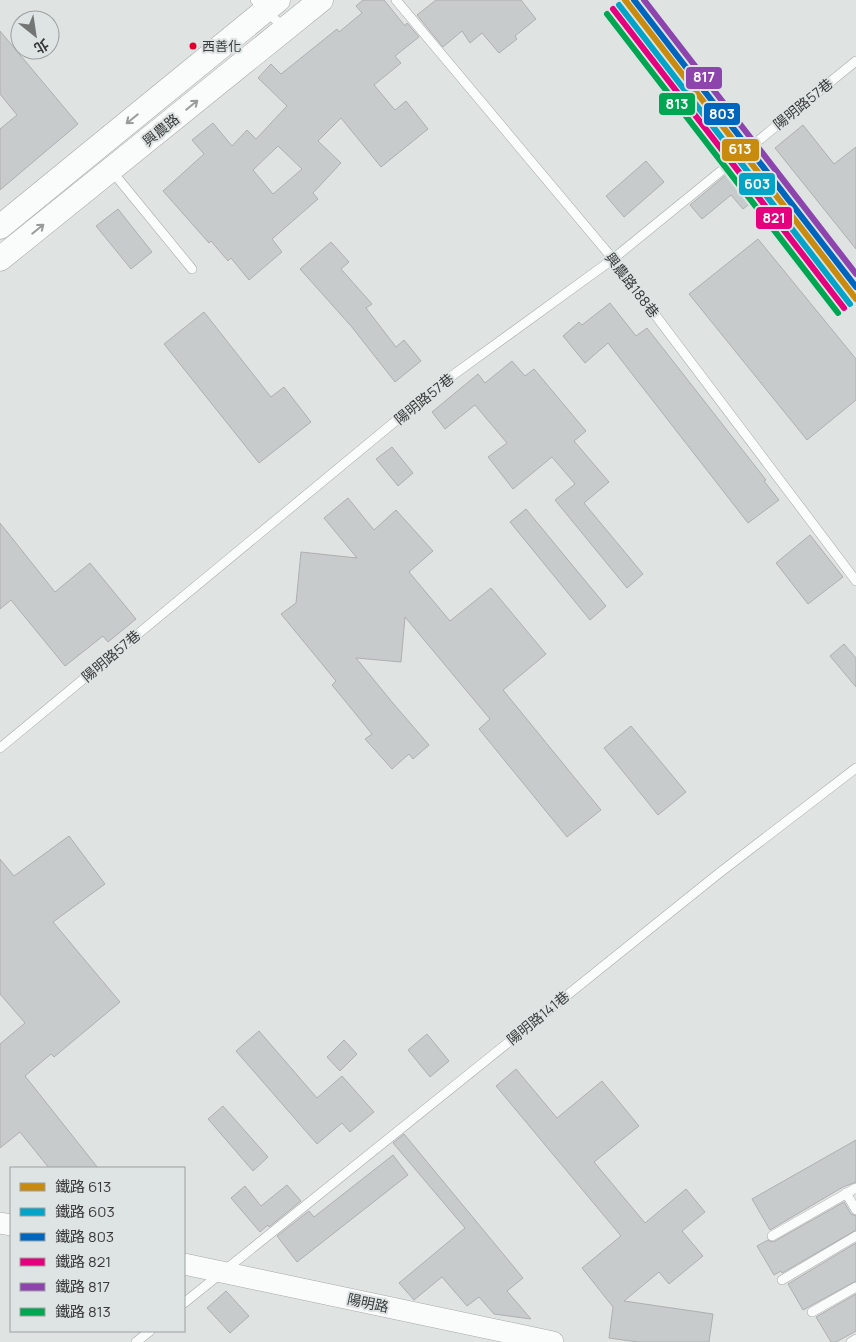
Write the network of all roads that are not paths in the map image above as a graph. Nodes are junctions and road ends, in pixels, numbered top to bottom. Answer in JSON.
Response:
{"nodes":[{"id":1,"x":322,"y":0,"type":"edge"},
{"id":2,"x":396,"y":0,"type":"edge"},
{"id":3,"x":266,"y":4,"type":"edge"},
{"id":4,"x":285,"y":30,"type":"junction"},
{"id":5,"x":856,"y":61,"type":"edge"},
{"id":6,"x":111,"y":170,"type":"junction"},
{"id":7,"x":0,"y":227,"type":"edge"},
{"id":8,"x":0,"y":260,"type":"edge"},
{"id":9,"x":613,"y":260,"type":"junction"},
{"id":10,"x":192,"y":269,"type":"dead end"},
{"id":11,"x":856,"y":581,"type":"edge"},
{"id":12,"x":0,"y":748,"type":"edge"},
{"id":13,"x":856,"y":768,"type":"edge"},
{"id":14,"x":856,"y":1188,"type":"edge"},
{"id":15,"x":846,"y":1193,"type":"junction"},
{"id":16,"x":856,"y":1210,"type":"edge"},
{"id":17,"x":772,"y":1236,"type":"dead end"},
{"id":18,"x":856,"y":1236,"type":"edge"},
{"id":19,"x":185,"y":1264,"type":"edge"},
{"id":20,"x":222,"y":1272,"type":"junction"},
{"id":21,"x":782,"y":1280,"type":"dead end"},
{"id":22,"x":856,"y":1287,"type":"edge"},
{"id":23,"x":185,"y":1302,"type":"edge"},
{"id":24,"x":812,"y":1312,"type":"dead end"},
{"id":25,"x":149,"y":1332,"type":"edge"},
{"id":26,"x":856,"y":1339,"type":"edge"},
{"id":27,"x":136,"y":1342,"type":"edge"},
{"id":28,"x":553,"y":1342,"type":"edge"},
{"id":29,"x":851,"y":1342,"type":"edge"}],
"edges":[{"from":1,"to":4,"type":"main road","name":"興農路"},
{"from":2,"to":9,"type":"lane","name":"興農路188巷"},
{"from":3,"to":4,"type":"lane"},
{"from":3,"to":7,"type":"main road","name":"興農路","one_way":true},
{"from":6,"to":4,"type":"main road","name":"興農路","one_way":true},
{"from":5,"to":9,"type":"lane","name":"陽明路57巷"},
{"from":8,"to":6,"type":"main road","name":"興農路","one_way":true},
{"from":6,"to":10,"type":"lane"},
{"from":9,"to":11,"type":"lane","name":"興農路188巷"},
{"from":9,"to":12,"type":"lane","name":"陽明路57巷"},
{"from":13,"to":20,"type":"lane","name":"陽明路141巷"},
{"from":14,"to":15,"type":"lane"},
{"from":15,"to":16,"type":"lane"},
{"from":15,"to":17,"type":"lane"},
{"from":18,"to":21,"type":"lane"},
{"from":19,"to":20,"type":"street","name":"陽明路"},
{"from":20,"to":23,"type":"lane","name":"陽明路141巷"},
{"from":20,"to":28,"type":"street","name":"陽明路"},
{"from":22,"to":24,"type":"lane"},
{"from":25,"to":27,"type":"lane"},
{"from":26,"to":29,"type":"lane"}]}
